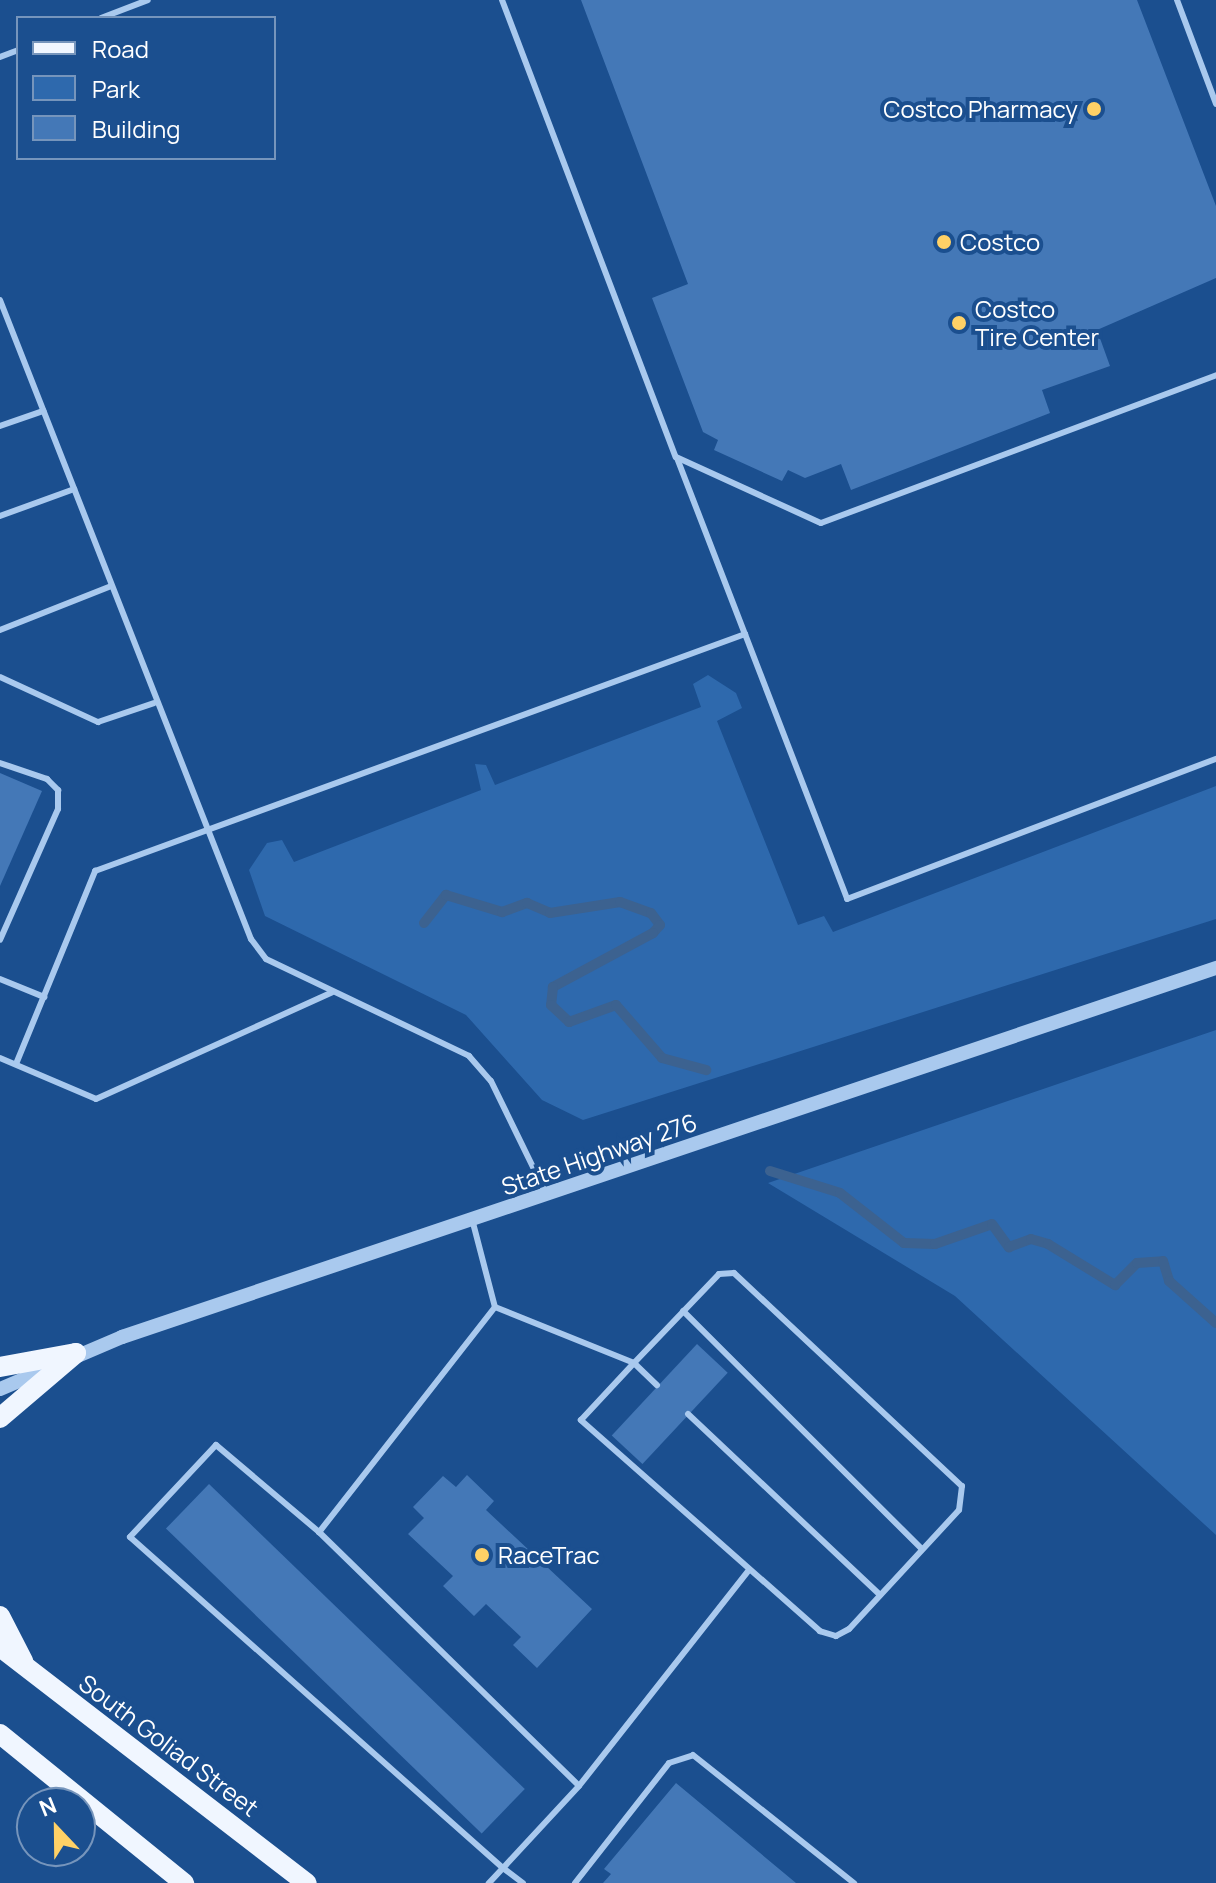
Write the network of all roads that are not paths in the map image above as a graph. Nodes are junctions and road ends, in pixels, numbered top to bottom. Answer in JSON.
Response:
{"nodes":[{"id":1,"x":148,"y":0,"type":"edge"},
{"id":2,"x":502,"y":0,"type":"edge"},
{"id":3,"x":1177,"y":0,"type":"edge"},
{"id":4,"x":106,"y":16,"type":"edge"},
{"id":5,"x":1216,"y":104,"type":"edge"},
{"id":6,"x":0,"y":300,"type":"edge"},
{"id":7,"x":1216,"y":375,"type":"edge"},
{"id":8,"x":43,"y":411,"type":"junction"},
{"id":9,"x":0,"y":426,"type":"edge"},
{"id":10,"x":676,"y":457,"type":"junction"},
{"id":11,"x":74,"y":489,"type":"junction"},
{"id":12,"x":0,"y":516,"type":"edge"},
{"id":13,"x":111,"y":586,"type":"junction"},
{"id":14,"x":0,"y":630,"type":"edge"},
{"id":15,"x":745,"y":634,"type":"junction"},
{"id":16,"x":0,"y":677,"type":"edge"},
{"id":17,"x":154,"y":703,"type":"junction"},
{"id":18,"x":1216,"y":759,"type":"edge"},
{"id":19,"x":0,"y":763,"type":"edge"},
{"id":20,"x":204,"y":829,"type":"junction"},
{"id":21,"x":0,"y":940,"type":"edge"},
{"id":22,"x":1216,"y":968,"type":"edge"},
{"id":23,"x":0,"y":979,"type":"edge"},
{"id":24,"x":331,"y":993,"type":"junction"},
{"id":25,"x":44,"y":997,"type":"junction"},
{"id":26,"x":0,"y":1058,"type":"edge"},
{"id":27,"x":16,"y":1064,"type":"junction"},
{"id":28,"x":546,"y":1195,"type":"junction"},
{"id":29,"x":472,"y":1219,"type":"junction"},
{"id":30,"x":495,"y":1307,"type":"junction"},
{"id":31,"x":683,"y":1311,"type":"junction"},
{"id":32,"x":76,"y":1353,"type":"junction"},
{"id":33,"x":634,"y":1363,"type":"junction"},
{"id":34,"x":0,"y":1367,"type":"edge"},
{"id":35,"x":657,"y":1385,"type":"dead end"},
{"id":36,"x":0,"y":1389,"type":"edge"},
{"id":37,"x":688,"y":1414,"type":"dead end"},
{"id":38,"x":0,"y":1418,"type":"edge"},
{"id":39,"x":319,"y":1532,"type":"junction"},
{"id":40,"x":922,"y":1549,"type":"junction"},
{"id":41,"x":749,"y":1570,"type":"junction"},
{"id":42,"x":880,"y":1595,"type":"junction"},
{"id":43,"x":0,"y":1616,"type":"edge"},
{"id":44,"x":0,"y":1647,"type":"edge"},
{"id":45,"x":29,"y":1671,"type":"junction"},
{"id":46,"x":0,"y":1734,"type":"edge"},
{"id":47,"x":579,"y":1786,"type":"junction"},
{"id":48,"x":503,"y":1868,"type":"junction"},
{"id":49,"x":184,"y":1883,"type":"edge"},
{"id":50,"x":307,"y":1883,"type":"edge"},
{"id":51,"x":489,"y":1883,"type":"edge"},
{"id":52,"x":523,"y":1883,"type":"edge"},
{"id":53,"x":575,"y":1883,"type":"edge"},
{"id":54,"x":854,"y":1883,"type":"edge"}],
"edges":[{"from":1,"to":4,"type":"lane"},
{"from":2,"to":10,"type":"lane"},
{"from":3,"to":5,"type":"lane"},
{"from":6,"to":8,"type":"lane"},
{"from":7,"to":10,"type":"lane"},
{"from":8,"to":9,"type":"lane"},
{"from":8,"to":11,"type":"lane"},
{"from":10,"to":15,"type":"lane"},
{"from":11,"to":12,"type":"lane"},
{"from":11,"to":13,"type":"lane"},
{"from":13,"to":14,"type":"lane"},
{"from":13,"to":17,"type":"lane"},
{"from":15,"to":18,"type":"lane"},
{"from":15,"to":20,"type":"lane"},
{"from":16,"to":17,"type":"lane"},
{"from":17,"to":20,"type":"lane"},
{"from":19,"to":21,"type":"lane"},
{"from":20,"to":24,"type":"lane"},
{"from":20,"to":25,"type":"lane"},
{"from":22,"to":28,"type":"street","name":"State Highway 276"},
{"from":23,"to":25,"type":"lane"},
{"from":24,"to":27,"type":"lane"},
{"from":24,"to":28,"type":"lane"},
{"from":25,"to":27,"type":"lane"},
{"from":26,"to":27,"type":"lane"},
{"from":28,"to":29,"type":"street","name":"State Highway 276"},
{"from":29,"to":30,"type":"lane"},
{"from":29,"to":32,"type":"street","name":"State Highway 276"},
{"from":30,"to":33,"type":"lane"},
{"from":30,"to":39,"type":"lane"},
{"from":31,"to":33,"type":"lane"},
{"from":31,"to":40,"type":"lane"},
{"from":31,"to":40,"type":"lane"},
{"from":32,"to":34,"type":"main road"},
{"from":32,"to":36,"type":"street","name":"State Highway 276"},
{"from":32,"to":38,"type":"main road"},
{"from":33,"to":35,"type":"lane"},
{"from":33,"to":41,"type":"lane"},
{"from":37,"to":42,"type":"lane"},
{"from":39,"to":47,"type":"lane"},
{"from":39,"to":48,"type":"lane"},
{"from":40,"to":42,"type":"lane"},
{"from":41,"to":42,"type":"lane"},
{"from":41,"to":47,"type":"lane"},
{"from":43,"to":45,"type":"main road"},
{"from":44,"to":45,"type":"main road","name":"South Goliad Street"},
{"from":45,"to":50,"type":"main road","name":"South Goliad Street"},
{"from":46,"to":49,"type":"main road"},
{"from":47,"to":48,"type":"lane"},
{"from":48,"to":51,"type":"lane"},
{"from":48,"to":52,"type":"lane"},
{"from":53,"to":54,"type":"lane"}]}
